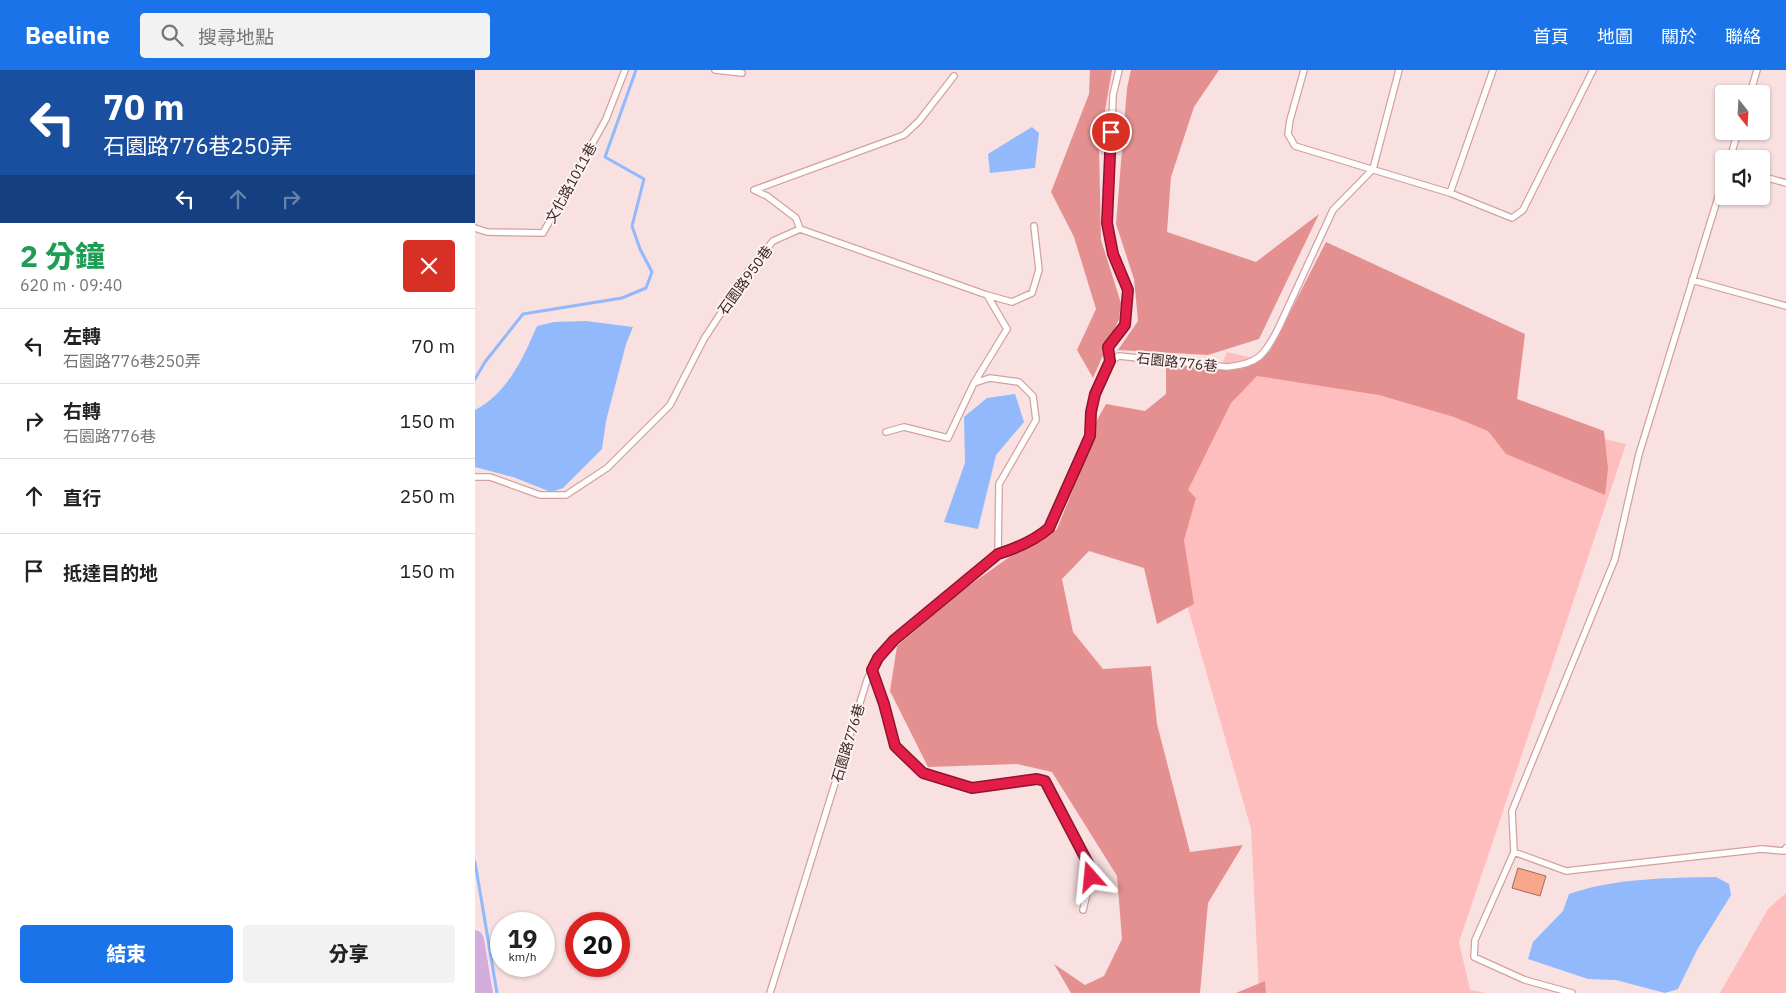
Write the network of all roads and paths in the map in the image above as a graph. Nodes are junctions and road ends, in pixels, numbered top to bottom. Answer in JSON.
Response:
{"nodes":[{"id":1,"x":625,"y":70,"type":"edge"},
{"id":2,"x":715,"y":70,"type":"edge"},
{"id":3,"x":1119,"y":70,"type":"edge"},
{"id":4,"x":1304,"y":70,"type":"edge"},
{"id":5,"x":1399,"y":70,"type":"edge"},
{"id":6,"x":1493,"y":70,"type":"edge"},
{"id":7,"x":1593,"y":70,"type":"edge"},
{"id":8,"x":1757,"y":70,"type":"edge"},
{"id":9,"x":742,"y":73,"type":"dead end"},
{"id":10,"x":954,"y":76,"type":"dead end"},
{"id":11,"x":1753,"y":85,"type":"edge"},
{"id":12,"x":1373,"y":169,"type":"junction"},
{"id":13,"x":1770,"y":179,"type":"edge"},
{"id":14,"x":1786,"y":183,"type":"edge"},
{"id":15,"x":1450,"y":192,"type":"junction"},
{"id":16,"x":1716,"y":205,"type":"edge"},
{"id":17,"x":1034,"y":226,"type":"dead end"},
{"id":18,"x":475,"y":228,"type":"edge"},
{"id":19,"x":800,"y":229,"type":"junction"},
{"id":20,"x":1692,"y":280,"type":"junction"},
{"id":21,"x":987,"y":295,"type":"junction"},
{"id":22,"x":1786,"y":306,"type":"edge"},
{"id":23,"x":1110,"y":361,"type":"junction"},
{"id":24,"x":975,"y":382,"type":"junction"},
{"id":25,"x":887,"y":432,"type":"dead end"},
{"id":26,"x":475,"y":477,"type":"edge"},
{"id":27,"x":998,"y":554,"type":"junction"},
{"id":28,"x":872,"y":670,"type":"junction"},
{"id":29,"x":1786,"y":848,"type":"edge"},
{"id":30,"x":1514,"y":852,"type":"junction"},
{"id":31,"x":1083,"y":910,"type":"dead end"},
{"id":32,"x":475,"y":939,"type":"edge"},
{"id":33,"x":484,"y":993,"type":"edge"},
{"id":34,"x":770,"y":993,"type":"edge"},
{"id":35,"x":1572,"y":993,"type":"edge"}],
"edges":[{"from":1,"to":18,"type":"lane","name":"文化路1011巷"},
{"from":2,"to":9,"type":"lane"},
{"from":3,"to":23,"type":"lane"},
{"from":4,"to":12,"type":"lane"},
{"from":5,"to":12,"type":"lane"},
{"from":6,"to":15,"type":"lane"},
{"from":7,"to":15,"type":"lane"},
{"from":8,"to":11,"type":"lane"},
{"from":10,"to":19,"type":"lane"},
{"from":12,"to":15,"type":"lane"},
{"from":12,"to":23,"type":"lane","name":"石園路776巷"},
{"from":13,"to":14,"type":"lane"},
{"from":16,"to":20,"type":"lane"},
{"from":17,"to":21,"type":"lane"},
{"from":19,"to":21,"type":"lane"},
{"from":19,"to":26,"type":"lane","name":"石園路950巷"},
{"from":20,"to":22,"type":"lane"},
{"from":20,"to":30,"type":"lane"},
{"from":21,"to":24,"type":"lane"},
{"from":23,"to":27,"type":"lane","name":"石園路776巷"},
{"from":24,"to":25,"type":"lane"},
{"from":24,"to":27,"type":"lane"},
{"from":27,"to":28,"type":"lane","name":"石園路776巷"},
{"from":28,"to":31,"type":"lane"},
{"from":28,"to":34,"type":"lane","name":"石園路776巷"},
{"from":29,"to":30,"type":"lane"},
{"from":30,"to":35,"type":"lane"},
{"from":32,"to":33,"type":"main road"}]}
